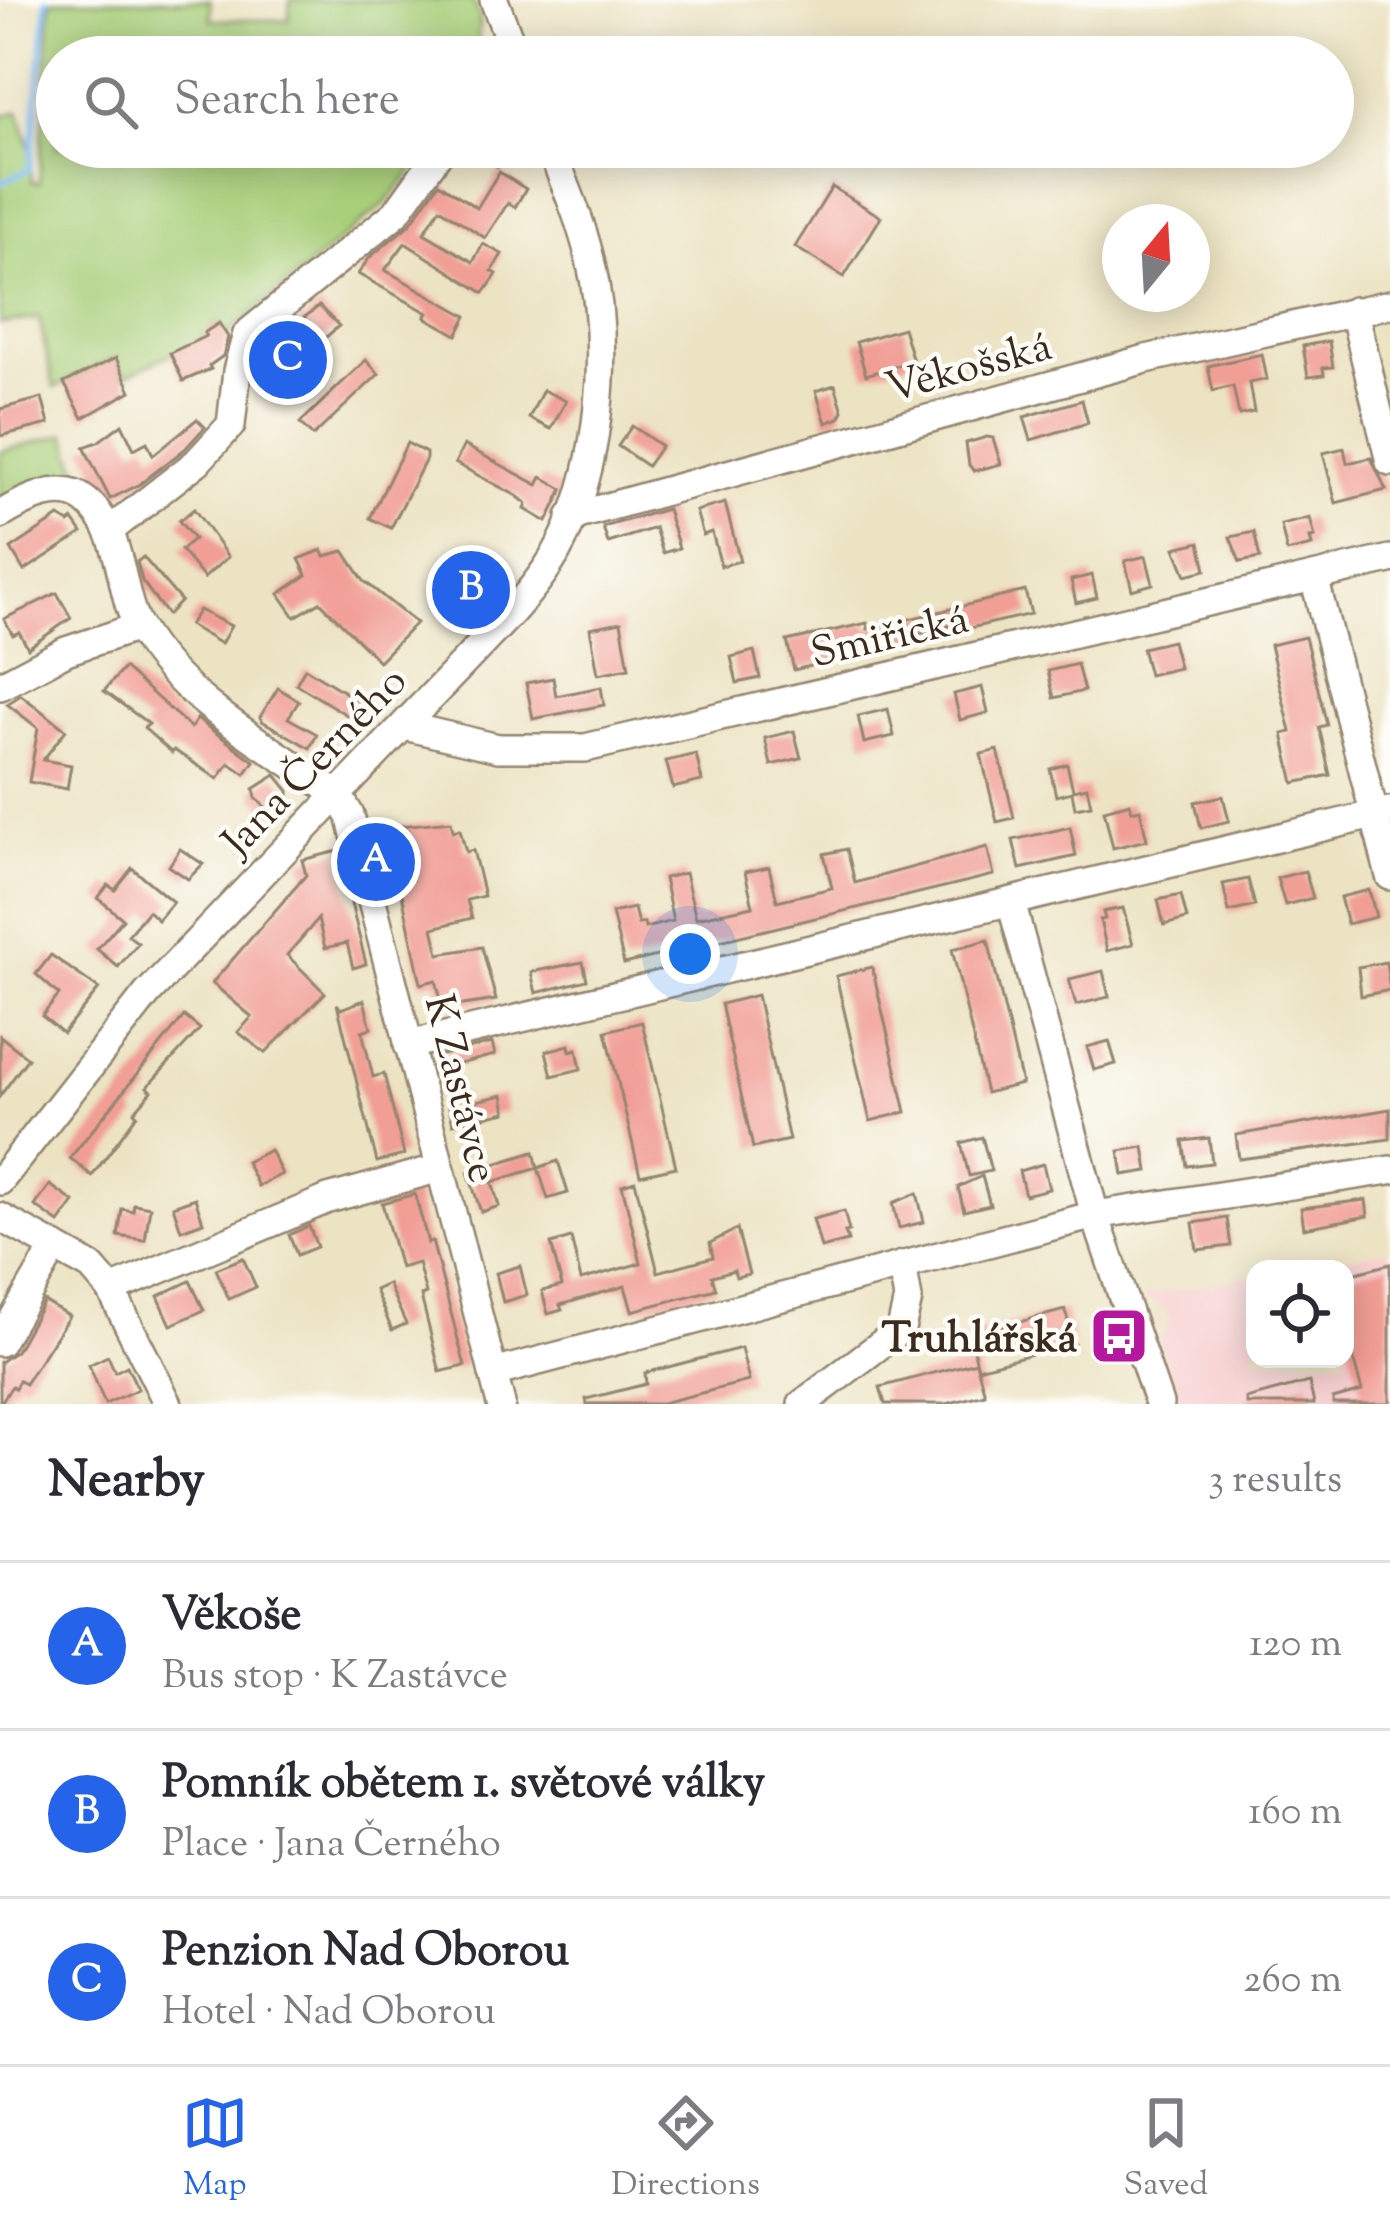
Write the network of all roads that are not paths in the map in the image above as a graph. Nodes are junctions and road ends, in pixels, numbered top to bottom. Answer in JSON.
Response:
{"nodes":[{"id":1,"x":494,"y":0,"type":"edge"},
{"id":2,"x":505,"y":36,"type":"edge"},
{"id":3,"x":428,"y":168,"type":"edge"},
{"id":4,"x":558,"y":168,"type":"edge"},
{"id":5,"x":1390,"y":304,"type":"edge"},
{"id":6,"x":1354,"y":311,"type":"junction"},
{"id":7,"x":1390,"y":463,"type":"edge"},
{"id":8,"x":0,"y":515,"type":"edge"},
{"id":9,"x":572,"y":518,"type":"junction"},
{"id":10,"x":110,"y":531,"type":"junction"},
{"id":11,"x":1390,"y":559,"type":"edge"},
{"id":12,"x":1314,"y":577,"type":"junction"},
{"id":13,"x":138,"y":626,"type":"junction"},
{"id":14,"x":0,"y":686,"type":"edge"},
{"id":15,"x":406,"y":726,"type":"junction"},
{"id":16,"x":338,"y":795,"type":"junction"},
{"id":17,"x":1382,"y":813,"type":"edge"},
{"id":18,"x":1390,"y":876,"type":"edge"},
{"id":19,"x":1011,"y":902,"type":"junction"},
{"id":20,"x":408,"y":1045,"type":"junction"},
{"id":21,"x":440,"y":1168,"type":"junction"},
{"id":22,"x":1390,"y":1170,"type":"edge"},
{"id":23,"x":0,"y":1181,"type":"edge"},
{"id":24,"x":1095,"y":1215,"type":"junction"},
{"id":25,"x":0,"y":1217,"type":"edge"},
{"id":26,"x":55,"y":1247,"type":"junction"},
{"id":27,"x":902,"y":1265,"type":"junction"},
{"id":28,"x":111,"y":1290,"type":"junction"},
{"id":29,"x":0,"y":1342,"type":"edge"},
{"id":30,"x":494,"y":1373,"type":"junction"},
{"id":31,"x":168,"y":1404,"type":"edge"},
{"id":32,"x":501,"y":1404,"type":"edge"},
{"id":33,"x":802,"y":1404,"type":"edge"},
{"id":34,"x":1159,"y":1404,"type":"edge"}],
"edges":[{"from":1,"to":2,"type":"street"},
{"from":3,"to":10,"type":"street"},
{"from":4,"to":9,"type":"street","name":"Jana Černého"},
{"from":5,"to":6,"type":"street","name":"Věkošská"},
{"from":6,"to":7,"type":"street"},
{"from":6,"to":9,"type":"street","name":"Věkošská"},
{"from":8,"to":10,"type":"street"},
{"from":9,"to":15,"type":"street","name":"Jana Černého"},
{"from":10,"to":13,"type":"street"},
{"from":11,"to":12,"type":"street","name":"Smiřická"},
{"from":12,"to":15,"type":"street","name":"Smiřická"},
{"from":12,"to":17,"type":"street"},
{"from":13,"to":14,"type":"street"},
{"from":13,"to":16,"type":"street"},
{"from":15,"to":16,"type":"street","name":"Jana Černého"},
{"from":16,"to":20,"type":"street","name":"K Zastávce"},
{"from":16,"to":23,"type":"street","name":"Jana Černého"},
{"from":17,"to":18,"type":"street"},
{"from":17,"to":19,"type":"street"},
{"from":19,"to":20,"type":"street"},
{"from":19,"to":24,"type":"street"},
{"from":20,"to":21,"type":"street","name":"K Zastávce"},
{"from":21,"to":28,"type":"street"},
{"from":21,"to":30,"type":"street","name":"K Zastávce"},
{"from":22,"to":24,"type":"street"},
{"from":24,"to":27,"type":"street"},
{"from":24,"to":34,"type":"street"},
{"from":25,"to":26,"type":"street"},
{"from":26,"to":28,"type":"street"},
{"from":26,"to":29,"type":"street"},
{"from":27,"to":30,"type":"street"},
{"from":27,"to":33,"type":"street"},
{"from":28,"to":31,"type":"street"},
{"from":30,"to":32,"type":"street","name":"K Zastávce"}]}
